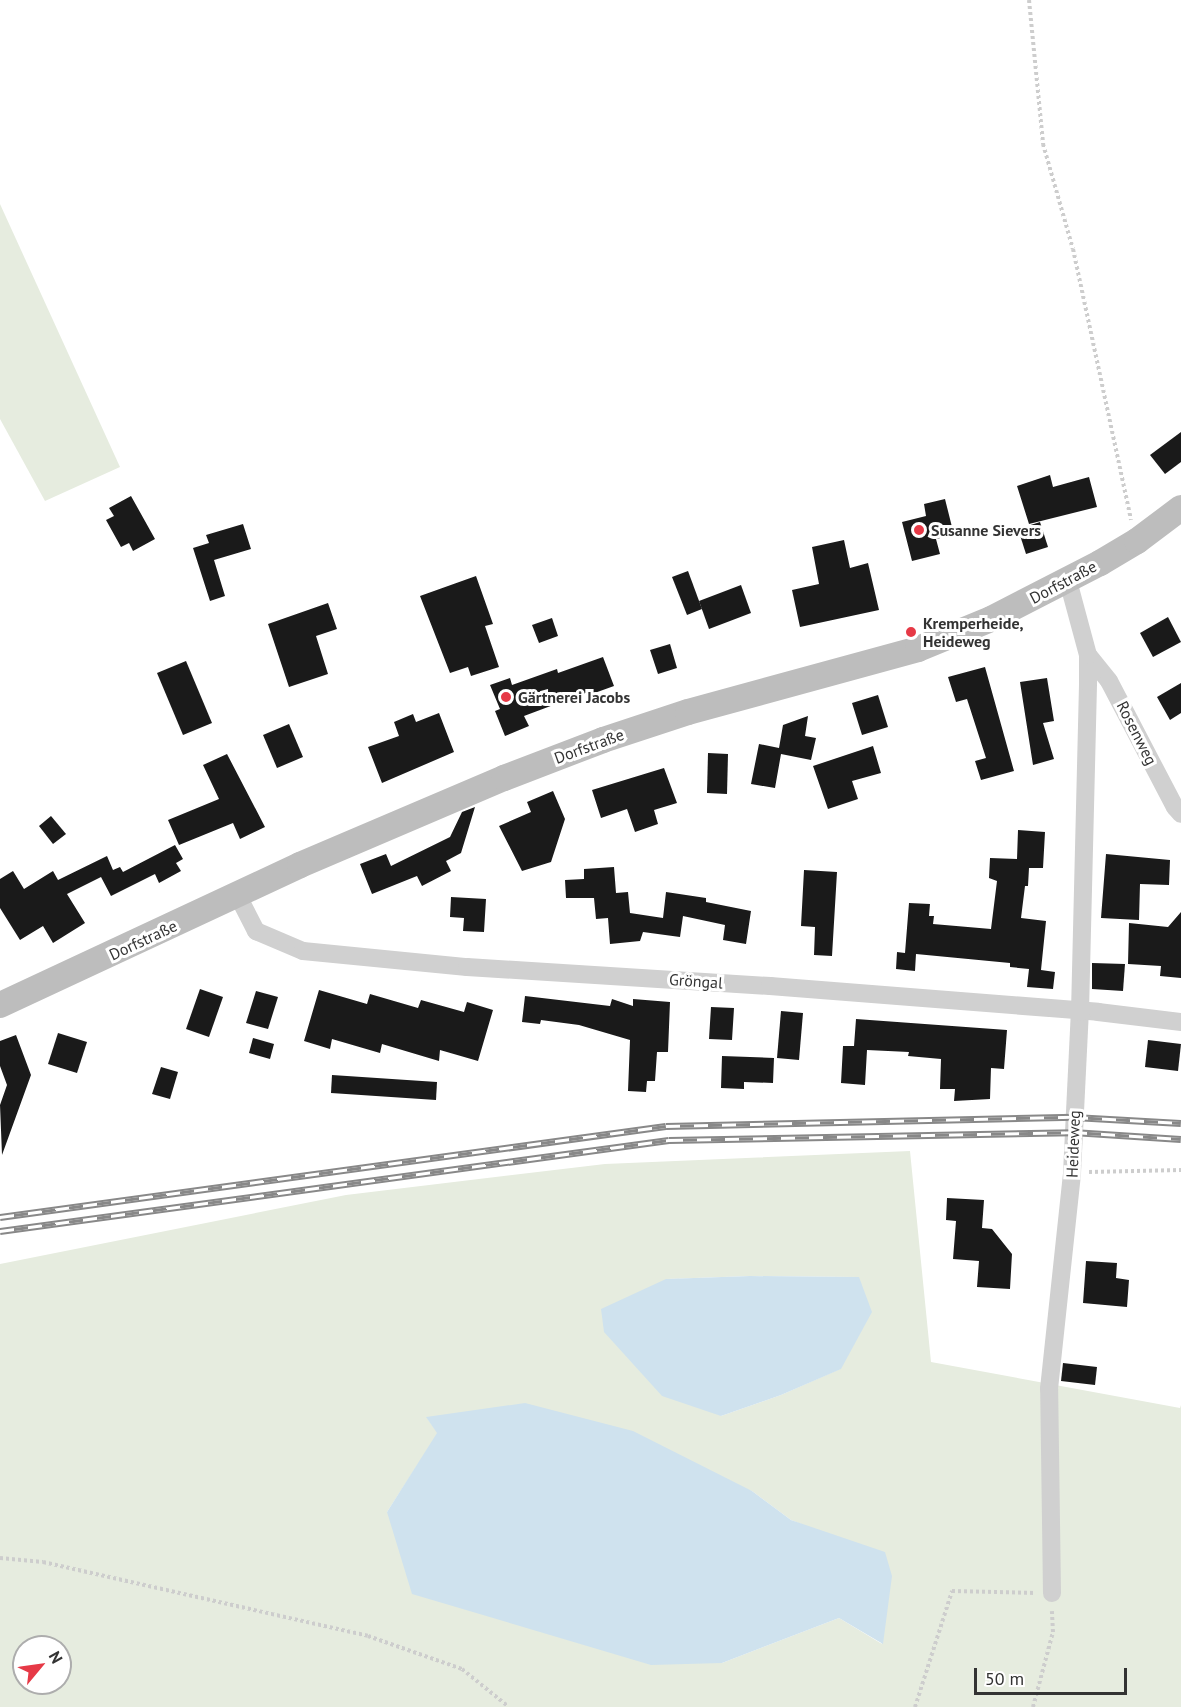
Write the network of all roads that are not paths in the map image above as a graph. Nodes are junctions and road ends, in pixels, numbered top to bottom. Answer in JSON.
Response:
{"nodes":[{"id":1,"x":1181,"y":508,"type":"edge"},
{"id":2,"x":1068,"y":581,"type":"junction"},
{"id":3,"x":1088,"y":655,"type":"junction"},
{"id":4,"x":1181,"y":814,"type":"edge"},
{"id":5,"x":237,"y":894,"type":"junction"},
{"id":6,"x":0,"y":1005,"type":"edge"},
{"id":7,"x":1080,"y":1012,"type":"junction"},
{"id":8,"x":1181,"y":1022,"type":"edge"},
{"id":9,"x":1052,"y":1593,"type":"road end"}],
"edges":[{"from":1,"to":2,"type":"main road","name":"Dorfstraße"},
{"from":2,"to":3,"type":"street","name":"Heideweg"},
{"from":2,"to":5,"type":"main road","name":"Dorfstraße"},
{"from":3,"to":4,"type":"street","name":"Rosenweg"},
{"from":3,"to":7,"type":"street","name":"Heideweg"},
{"from":5,"to":6,"type":"main road","name":"Dorfstraße"},
{"from":5,"to":7,"type":"street","name":"Gröngal"},
{"from":7,"to":8,"type":"street","name":"Gröngal"},
{"from":7,"to":9,"type":"street","name":"Heideweg"}]}
